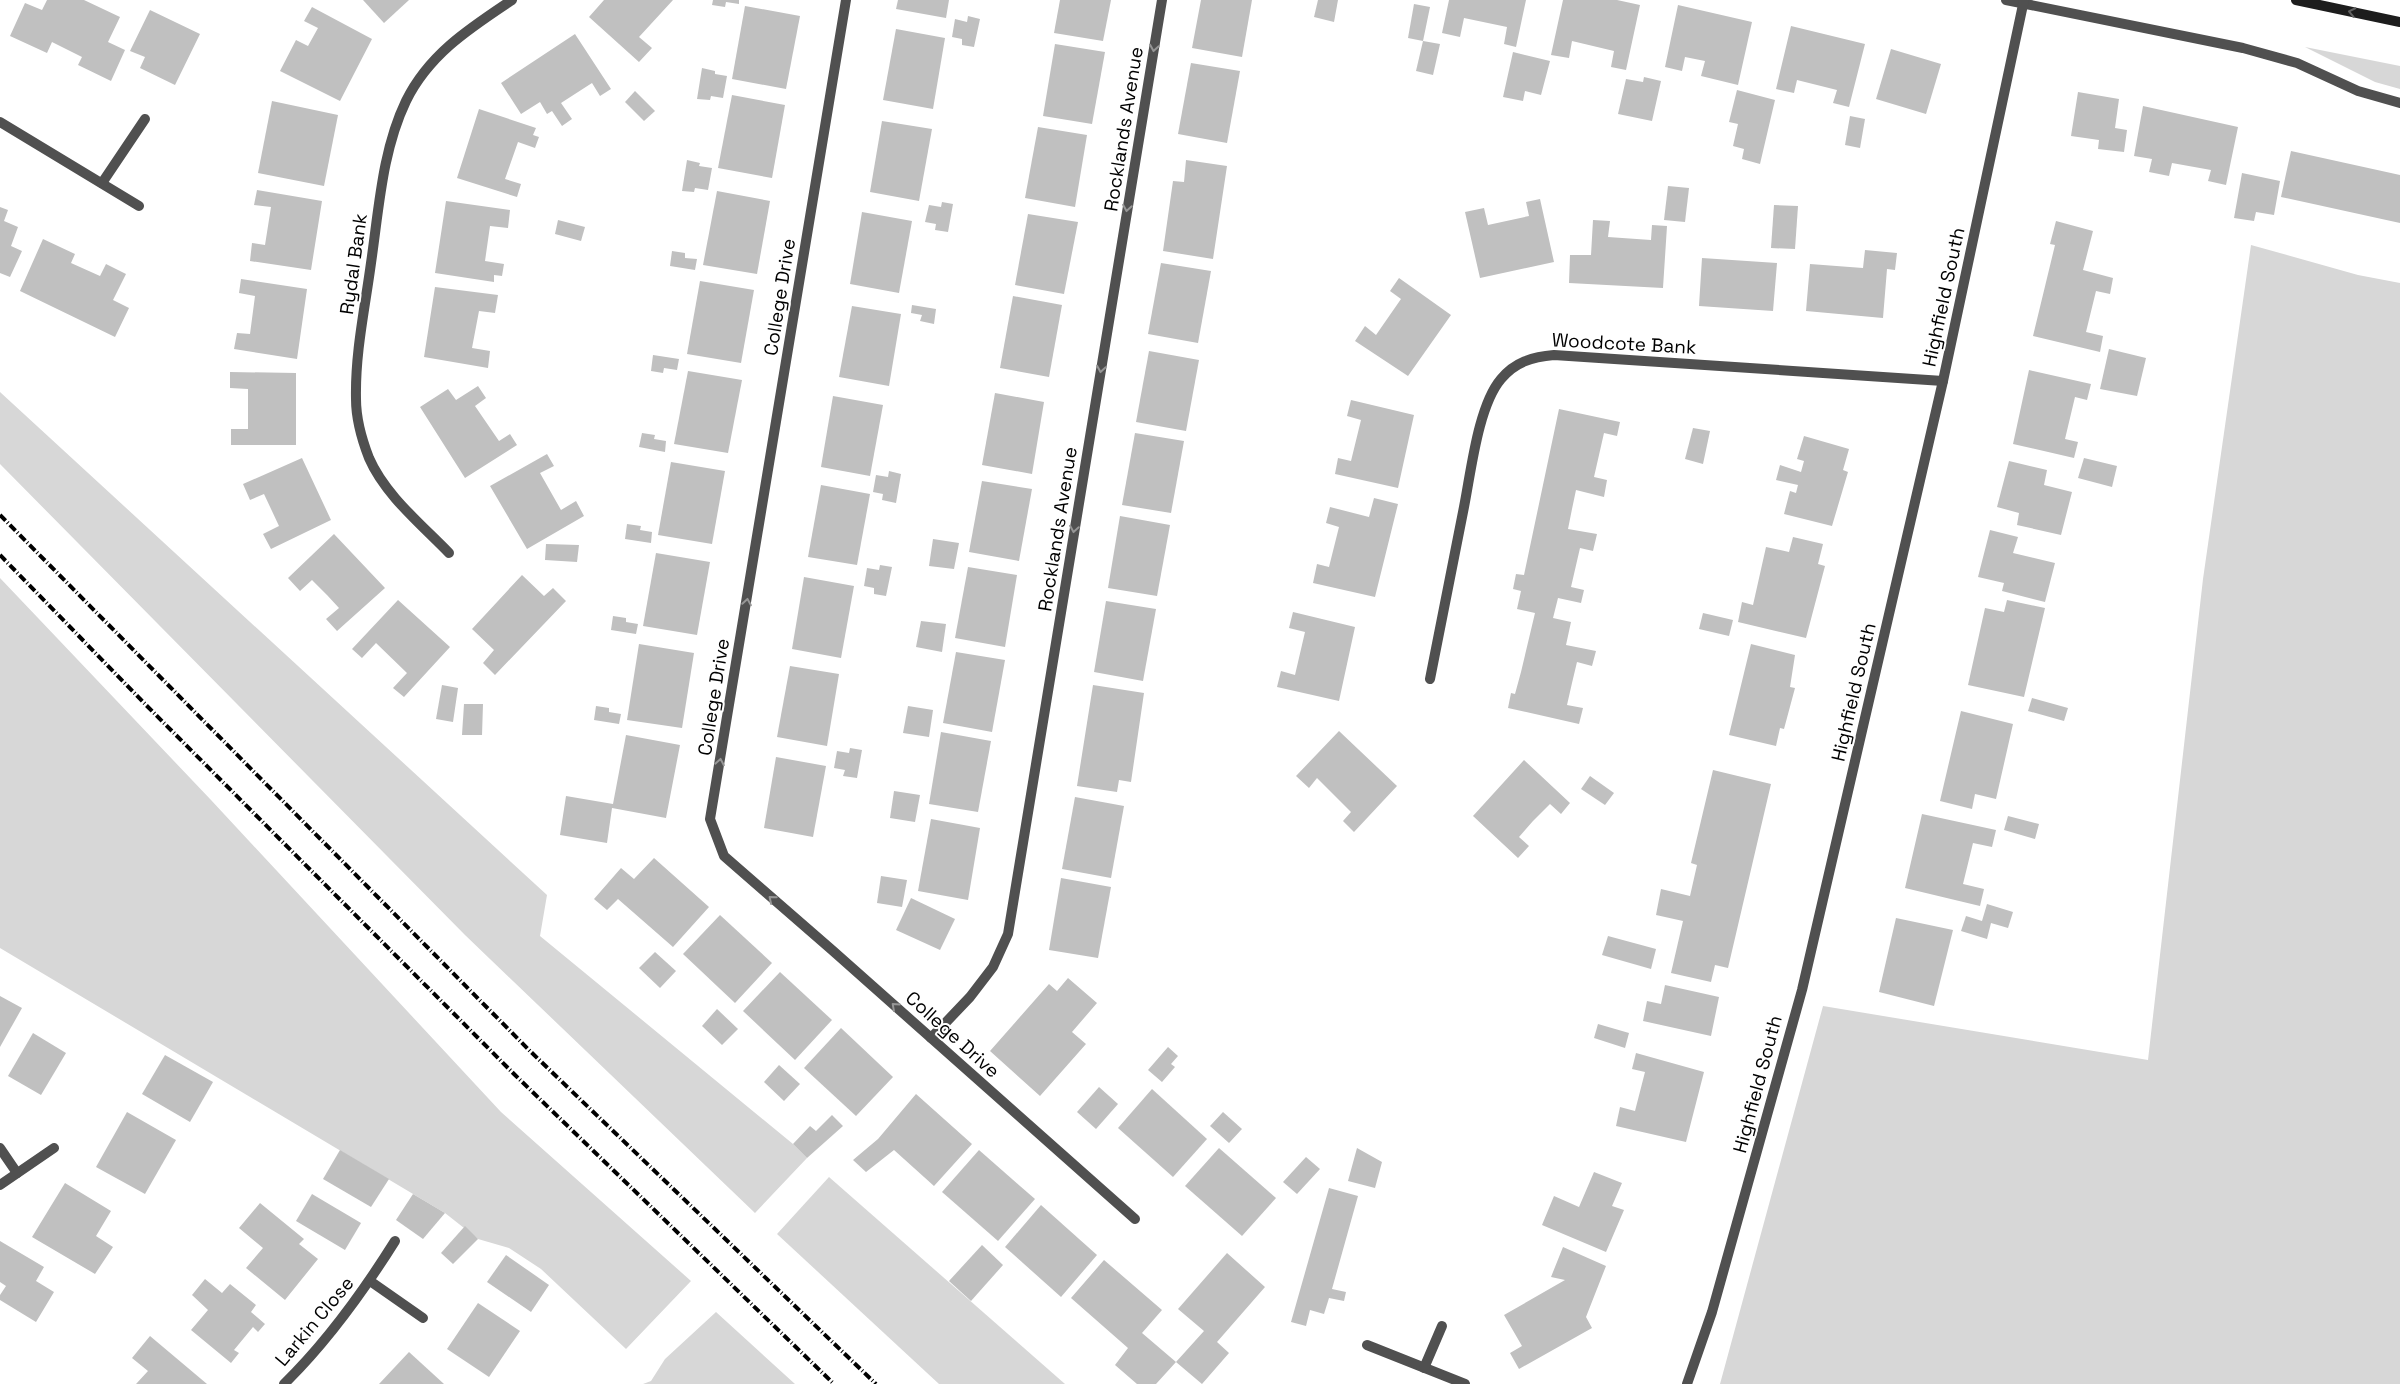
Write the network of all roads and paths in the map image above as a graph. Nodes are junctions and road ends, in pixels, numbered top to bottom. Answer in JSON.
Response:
{"nodes":[{"id":1,"x":512,"y":0,"type":"edge"},
{"id":2,"x":846,"y":0,"type":"edge"},
{"id":3,"x":1162,"y":0,"type":"edge"},
{"id":4,"x":2006,"y":0,"type":"edge"},
{"id":5,"x":2296,"y":0,"type":"edge"},
{"id":6,"x":2024,"y":2,"type":"edge"},
{"id":7,"x":2400,"y":22,"type":"edge"},
{"id":8,"x":2400,"y":103,"type":"edge"},
{"id":9,"x":145,"y":119,"type":"dead end"},
{"id":10,"x":0,"y":122,"type":"edge"},
{"id":11,"x":102,"y":183,"type":"junction"},
{"id":12,"x":139,"y":206,"type":"dead end"},
{"id":13,"x":1943,"y":382,"type":"junction"},
{"id":14,"x":449,"y":554,"type":"dead end"},
{"id":15,"x":1430,"y":679,"type":"dead end"},
{"id":16,"x":931,"y":1038,"type":"junction"},
{"id":17,"x":0,"y":1148,"type":"edge"},
{"id":18,"x":54,"y":1148,"type":"dead end"},
{"id":19,"x":17,"y":1173,"type":"junction"},
{"id":20,"x":0,"y":1185,"type":"edge"},
{"id":21,"x":1135,"y":1219,"type":"dead end"},
{"id":22,"x":395,"y":1241,"type":"dead end"},
{"id":23,"x":370,"y":1281,"type":"junction"},
{"id":24,"x":423,"y":1318,"type":"dead end"},
{"id":25,"x":1442,"y":1326,"type":"dead end"},
{"id":26,"x":1367,"y":1345,"type":"dead end"},
{"id":27,"x":1424,"y":1368,"type":"junction"},
{"id":28,"x":284,"y":1384,"type":"edge"},
{"id":29,"x":1465,"y":1384,"type":"edge"},
{"id":30,"x":1687,"y":1384,"type":"edge"}],
"edges":[{"from":1,"to":14,"type":"street","name":"Rydal Bank"},
{"from":16,"to":2,"type":"street","name":"College Drive","one_way":true},
{"from":3,"to":16,"type":"street","name":"Rocklands Avenue","one_way":true},
{"from":4,"to":6,"type":"street"},
{"from":7,"to":5,"type":"main road","one_way":true},
{"from":6,"to":8,"type":"street"},
{"from":6,"to":13,"type":"street","name":"Highfield South"},
{"from":9,"to":11,"type":"street"},
{"from":10,"to":11,"type":"street"},
{"from":11,"to":12,"type":"street"},
{"from":13,"to":15,"type":"street","name":"Woodcote Bank"},
{"from":13,"to":30,"type":"street","name":"Highfield South"},
{"from":16,"to":21,"type":"street","name":"College Drive"},
{"from":17,"to":19,"type":"street"},
{"from":18,"to":19,"type":"street"},
{"from":19,"to":20,"type":"street"},
{"from":22,"to":23,"type":"street","name":"Larkin Close"},
{"from":23,"to":24,"type":"street","name":"Larkin Close"},
{"from":23,"to":28,"type":"street","name":"Larkin Close"},
{"from":25,"to":27,"type":"street"},
{"from":26,"to":27,"type":"street"},
{"from":27,"to":29,"type":"street"}]}
